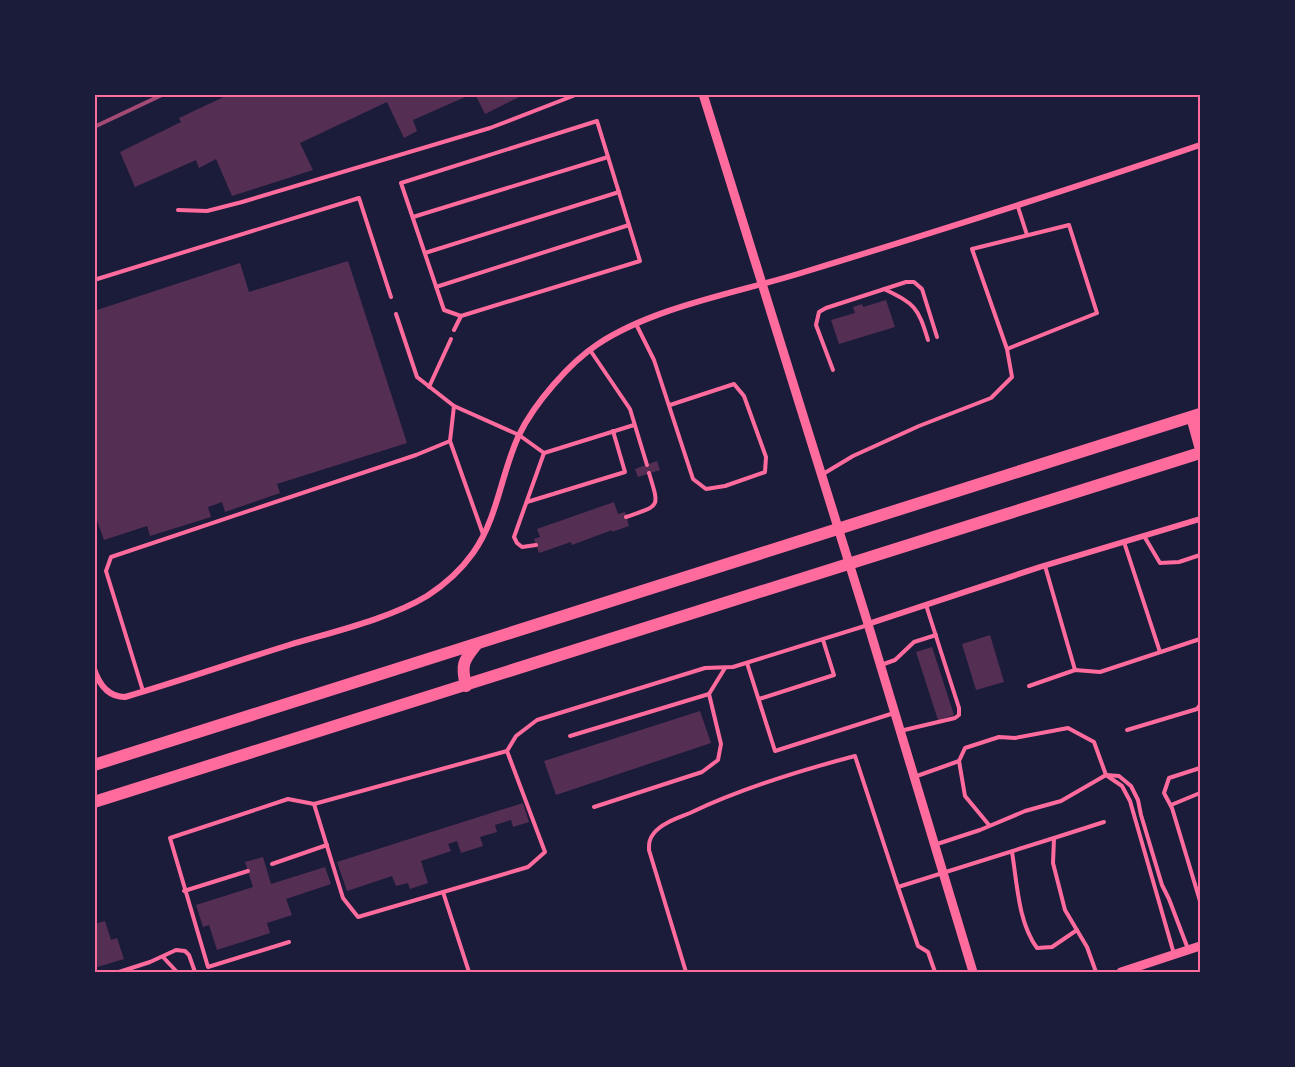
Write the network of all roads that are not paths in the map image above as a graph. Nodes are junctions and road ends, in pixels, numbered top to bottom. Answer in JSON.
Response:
{"nodes":[{"id":1,"x":578,"y":94,"type":"edge"},
{"id":2,"x":704,"y":94,"type":"edge"},
{"id":3,"x":564,"y":97,"type":"edge"},
{"id":4,"x":1200,"y":145,"type":"edge"},
{"id":5,"x":608,"y":157,"type":"junction"},
{"id":6,"x":619,"y":192,"type":"junction"},
{"id":7,"x":1018,"y":207,"type":"junction"},
{"id":8,"x":178,"y":210,"type":"dead end"},
{"id":9,"x":413,"y":217,"type":"junction"},
{"id":10,"x":629,"y":225,"type":"junction"},
{"id":11,"x":1027,"y":235,"type":"junction"},
{"id":12,"x":425,"y":253,"type":"junction"},
{"id":13,"x":94,"y":280,"type":"edge"},
{"id":14,"x":762,"y":285,"type":"junction"},
{"id":15,"x":436,"y":287,"type":"junction"},
{"id":16,"x":884,"y":289,"type":"junction"},
{"id":17,"x":391,"y":297,"type":"dead end"},
{"id":18,"x":396,"y":314,"type":"dead end"},
{"id":19,"x":461,"y":316,"type":"junction"},
{"id":20,"x":636,"y":323,"type":"junction"},
{"id":21,"x":454,"y":330,"type":"dead end"},
{"id":22,"x":937,"y":336,"type":"dead end"},
{"id":23,"x":451,"y":339,"type":"dead end"},
{"id":24,"x":928,"y":340,"type":"dead end"},
{"id":25,"x":1007,"y":349,"type":"junction"},
{"id":26,"x":590,"y":350,"type":"junction"},
{"id":27,"x":833,"y":370,"type":"dead end"},
{"id":28,"x":429,"y":387,"type":"junction"},
{"id":29,"x":670,"y":405,"type":"junction"},
{"id":30,"x":454,"y":406,"type":"junction"},
{"id":31,"x":1196,"y":415,"type":"edge"},
{"id":32,"x":634,"y":424,"type":"junction"},
{"id":33,"x":614,"y":431,"type":"junction"},
{"id":34,"x":519,"y":435,"type":"junction"},
{"id":35,"x":450,"y":441,"type":"junction"},
{"id":36,"x":1200,"y":446,"type":"edge"},
{"id":37,"x":544,"y":453,"type":"junction"},
{"id":38,"x":1200,"y":453,"type":"edge"},
{"id":39,"x":647,"y":465,"type":"dead end"},
{"id":40,"x":649,"y":474,"type":"dead end"},
{"id":41,"x":821,"y":475,"type":"junction"},
{"id":42,"x":526,"y":502,"type":"junction"},
{"id":43,"x":626,"y":517,"type":"dead end"},
{"id":44,"x":1200,"y":519,"type":"edge"},
{"id":45,"x":838,"y":529,"type":"junction"},
{"id":46,"x":484,"y":535,"type":"junction"},
{"id":47,"x":1144,"y":536,"type":"junction"},
{"id":48,"x":1124,"y":542,"type":"junction"},
{"id":49,"x":536,"y":545,"type":"dead end"},
{"id":50,"x":1200,"y":555,"type":"edge"},
{"id":51,"x":848,"y":563,"type":"junction"},
{"id":52,"x":1045,"y":566,"type":"junction"},
{"id":53,"x":926,"y":605,"type":"junction"},
{"id":54,"x":868,"y":624,"type":"junction"},
{"id":55,"x":936,"y":635,"type":"junction"},
{"id":56,"x":1200,"y":639,"type":"edge"},
{"id":57,"x":823,"y":640,"type":"junction"},
{"id":58,"x":477,"y":644,"type":"junction"},
{"id":59,"x":1160,"y":652,"type":"junction"},
{"id":60,"x":747,"y":663,"type":"junction"},
{"id":61,"x":880,"y":665,"type":"junction"},
{"id":62,"x":726,"y":668,"type":"junction"},
{"id":63,"x":94,"y":669,"type":"edge"},
{"id":64,"x":1076,"y":670,"type":"junction"},
{"id":65,"x":466,"y":686,"type":"junction"},
{"id":66,"x":1029,"y":686,"type":"dead end"},
{"id":67,"x":143,"y":692,"type":"junction"},
{"id":68,"x":709,"y":694,"type":"junction"},
{"id":69,"x":759,"y":699,"type":"junction"},
{"id":70,"x":1200,"y":705,"type":"edge"},
{"id":71,"x":895,"y":713,"type":"junction"},
{"id":72,"x":900,"y":730,"type":"junction"},
{"id":73,"x":1127,"y":730,"type":"dead end"},
{"id":74,"x":570,"y":736,"type":"dead end"},
{"id":75,"x":507,"y":751,"type":"junction"},
{"id":76,"x":959,"y":761,"type":"junction"},
{"id":77,"x":94,"y":765,"type":"edge"},
{"id":78,"x":1200,"y":768,"type":"edge"},
{"id":79,"x":1106,"y":775,"type":"junction"},
{"id":80,"x":914,"y":777,"type":"junction"},
{"id":81,"x":1200,"y":793,"type":"edge"},
{"id":82,"x":94,"y":802,"type":"edge"},
{"id":83,"x":314,"y":804,"type":"junction"},
{"id":84,"x":1171,"y":805,"type":"junction"},
{"id":85,"x":594,"y":807,"type":"dead end"},
{"id":86,"x":1104,"y":822,"type":"dead end"},
{"id":87,"x":989,"y":825,"type":"junction"},
{"id":88,"x":1054,"y":838,"type":"junction"},
{"id":89,"x":327,"y":845,"type":"junction"},
{"id":90,"x":934,"y":845,"type":"junction"},
{"id":91,"x":1012,"y":852,"type":"junction"},
{"id":92,"x":272,"y":864,"type":"dead end"},
{"id":93,"x":248,"y":871,"type":"dead end"},
{"id":94,"x":943,"y":873,"type":"junction"},
{"id":95,"x":898,"y":887,"type":"junction"},
{"id":96,"x":184,"y":891,"type":"junction"},
{"id":97,"x":443,"y":892,"type":"junction"},
{"id":98,"x":1200,"y":901,"type":"edge"},
{"id":99,"x":1077,"y":930,"type":"junction"},
{"id":100,"x":289,"y":942,"type":"dead end"},
{"id":101,"x":1200,"y":946,"type":"edge"},
{"id":102,"x":1188,"y":950,"type":"junction"},
{"id":103,"x":1174,"y":955,"type":"junction"},
{"id":104,"x":163,"y":957,"type":"junction"},
{"id":105,"x":118,"y":972,"type":"edge"},
{"id":106,"x":177,"y":972,"type":"edge"},
{"id":107,"x":195,"y":972,"type":"edge"},
{"id":108,"x":469,"y":972,"type":"edge"},
{"id":109,"x":686,"y":972,"type":"edge"},
{"id":110,"x":935,"y":972,"type":"edge"},
{"id":111,"x":973,"y":972,"type":"edge"},
{"id":112,"x":1096,"y":972,"type":"edge"},
{"id":113,"x":1122,"y":972,"type":"edge"}],
"edges":[{"from":1,"to":3,"type":"lane"},
{"from":2,"to":14,"type":"main road"},
{"from":3,"to":8,"type":"lane"},
{"from":4,"to":7,"type":"street"},
{"from":5,"to":6,"type":"lane"},
{"from":5,"to":9,"type":"lane"},
{"from":5,"to":9,"type":"lane"},
{"from":6,"to":10,"type":"lane"},
{"from":6,"to":12,"type":"lane"},
{"from":7,"to":11,"type":"lane"},
{"from":7,"to":14,"type":"street"},
{"from":9,"to":12,"type":"lane"},
{"from":10,"to":15,"type":"lane"},
{"from":10,"to":19,"type":"lane"},
{"from":11,"to":25,"type":"lane"},
{"from":11,"to":25,"type":"lane"},
{"from":12,"to":15,"type":"lane"},
{"from":13,"to":17,"type":"lane"},
{"from":14,"to":20,"type":"street"},
{"from":14,"to":41,"type":"main road"},
{"from":15,"to":19,"type":"lane"},
{"from":16,"to":22,"type":"lane"},
{"from":16,"to":24,"type":"lane"},
{"from":16,"to":27,"type":"lane"},
{"from":18,"to":28,"type":"lane"},
{"from":19,"to":21,"type":"lane"},
{"from":20,"to":26,"type":"street"},
{"from":20,"to":29,"type":"lane"},
{"from":23,"to":28,"type":"lane"},
{"from":25,"to":41,"type":"lane"},
{"from":26,"to":32,"type":"lane"},
{"from":26,"to":34,"type":"street"},
{"from":28,"to":30,"type":"lane"},
{"from":29,"to":29,"type":"lane"},
{"from":30,"to":34,"type":"lane"},
{"from":30,"to":35,"type":"lane"},
{"from":31,"to":36,"type":"highway"},
{"from":31,"to":45,"type":"highway"},
{"from":32,"to":33,"type":"lane"},
{"from":32,"to":39,"type":"lane"},
{"from":33,"to":37,"type":"lane"},
{"from":33,"to":42,"type":"lane"},
{"from":34,"to":37,"type":"lane"},
{"from":34,"to":46,"type":"street"},
{"from":35,"to":46,"type":"lane"},
{"from":35,"to":67,"type":"lane"},
{"from":37,"to":42,"type":"lane"},
{"from":38,"to":51,"type":"highway"},
{"from":40,"to":43,"type":"lane"},
{"from":41,"to":45,"type":"main road"},
{"from":42,"to":49,"type":"lane"},
{"from":44,"to":47,"type":"street"},
{"from":45,"to":51,"type":"main road"},
{"from":45,"to":58,"type":"highway"},
{"from":46,"to":67,"type":"street"},
{"from":47,"to":48,"type":"street"},
{"from":47,"to":50,"type":"lane"},
{"from":48,"to":52,"type":"street"},
{"from":48,"to":59,"type":"lane"},
{"from":51,"to":54,"type":"main road"},
{"from":51,"to":65,"type":"highway"},
{"from":52,"to":53,"type":"street"},
{"from":52,"to":64,"type":"lane"},
{"from":53,"to":54,"type":"street"},
{"from":53,"to":55,"type":"lane"},
{"from":54,"to":57,"type":"lane"},
{"from":54,"to":61,"type":"main road"},
{"from":55,"to":61,"type":"lane"},
{"from":55,"to":72,"type":"lane"},
{"from":56,"to":59,"type":"lane"},
{"from":57,"to":60,"type":"lane"},
{"from":57,"to":69,"type":"lane"},
{"from":58,"to":65,"type":"highway"},
{"from":58,"to":77,"type":"highway"},
{"from":59,"to":64,"type":"lane"},
{"from":60,"to":62,"type":"lane"},
{"from":60,"to":69,"type":"lane"},
{"from":61,"to":71,"type":"main road"},
{"from":62,"to":68,"type":"lane"},
{"from":62,"to":75,"type":"lane"},
{"from":63,"to":67,"type":"street"},
{"from":64,"to":66,"type":"lane"},
{"from":65,"to":82,"type":"highway"},
{"from":68,"to":74,"type":"lane"},
{"from":68,"to":85,"type":"lane"},
{"from":69,"to":71,"type":"lane"},
{"from":70,"to":73,"type":"lane"},
{"from":71,"to":72,"type":"main road"},
{"from":72,"to":80,"type":"main road"},
{"from":75,"to":83,"type":"lane"},
{"from":75,"to":97,"type":"lane"},
{"from":76,"to":79,"type":"lane"},
{"from":76,"to":80,"type":"lane"},
{"from":76,"to":87,"type":"lane"},
{"from":78,"to":84,"type":"lane"},
{"from":79,"to":87,"type":"lane"},
{"from":79,"to":102,"type":"lane"},
{"from":79,"to":103,"type":"lane"},
{"from":80,"to":90,"type":"main road"},
{"from":81,"to":84,"type":"lane"},
{"from":83,"to":89,"type":"lane"},
{"from":83,"to":96,"type":"lane"},
{"from":84,"to":98,"type":"lane"},
{"from":86,"to":88,"type":"lane"},
{"from":87,"to":90,"type":"lane"},
{"from":88,"to":91,"type":"lane"},
{"from":88,"to":99,"type":"lane"},
{"from":89,"to":92,"type":"lane"},
{"from":89,"to":97,"type":"lane"},
{"from":90,"to":94,"type":"main road"},
{"from":91,"to":94,"type":"lane"},
{"from":91,"to":99,"type":"lane"},
{"from":93,"to":96,"type":"lane"},
{"from":94,"to":95,"type":"lane"},
{"from":94,"to":111,"type":"main road"},
{"from":95,"to":109,"type":"lane"},
{"from":95,"to":110,"type":"lane"},
{"from":96,"to":100,"type":"lane"},
{"from":97,"to":108,"type":"lane"},
{"from":99,"to":112,"type":"lane"},
{"from":101,"to":102,"type":"main road"},
{"from":102,"to":103,"type":"main road"},
{"from":103,"to":113,"type":"main road"},
{"from":104,"to":105,"type":"lane"},
{"from":104,"to":106,"type":"lane"},
{"from":104,"to":107,"type":"lane"}]}
